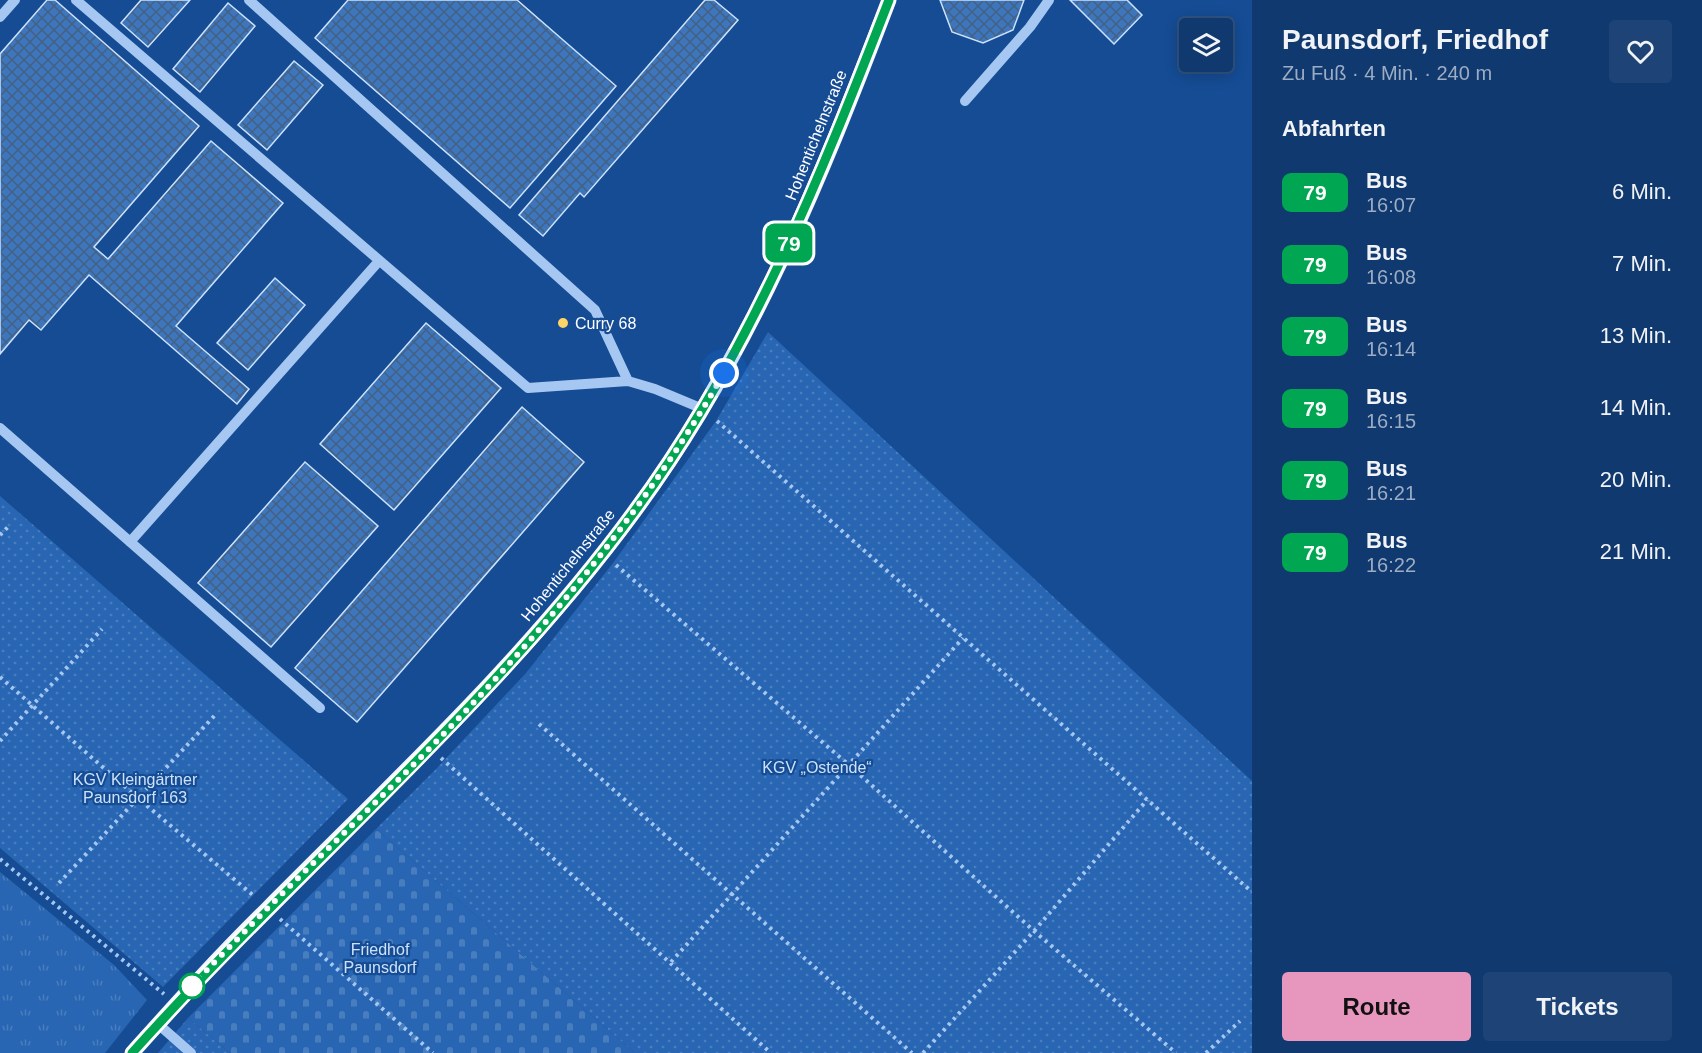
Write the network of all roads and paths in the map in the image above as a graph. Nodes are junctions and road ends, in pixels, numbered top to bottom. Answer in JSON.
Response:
{"nodes":[{"id":1,"x":15,"y":0,"type":"edge"},
{"id":2,"x":76,"y":0,"type":"edge"},
{"id":3,"x":889,"y":0,"type":"edge"},
{"id":4,"x":1049,"y":0,"type":"edge"},
{"id":5,"x":257,"y":2,"type":"edge"},
{"id":6,"x":0,"y":17,"type":"edge"},
{"id":7,"x":965,"y":101,"type":"dead end"},
{"id":8,"x":379,"y":261,"type":"junction"},
{"id":9,"x":628,"y":381,"type":"junction"},
{"id":10,"x":703,"y":409,"type":"junction"},
{"id":11,"x":0,"y":428,"type":"edge"},
{"id":12,"x":8,"y":527,"type":"dead end"},
{"id":13,"x":0,"y":535,"type":"edge"},
{"id":14,"x":130,"y":542,"type":"junction"},
{"id":15,"x":613,"y":563,"type":"dead end"},
{"id":16,"x":102,"y":629,"type":"dead end"},
{"id":17,"x":963,"y":638,"type":"junction"},
{"id":18,"x":0,"y":677,"type":"edge"},
{"id":19,"x":33,"y":706,"type":"junction"},
{"id":20,"x":320,"y":708,"type":"dead end"},
{"id":21,"x":217,"y":713,"type":"dead end"},
{"id":22,"x":539,"y":724,"type":"dead end"},
{"id":23,"x":0,"y":741,"type":"edge"},
{"id":24,"x":430,"y":748,"type":"junction"},
{"id":25,"x":849,"y":765,"type":"junction"},
{"id":26,"x":139,"y":799,"type":"junction"},
{"id":27,"x":1147,"y":800,"type":"junction"},
{"id":28,"x":0,"y":859,"type":"edge"},
{"id":29,"x":59,"y":883,"type":"dead end"},
{"id":30,"x":1252,"y":892,"type":"edge"},
{"id":31,"x":733,"y":893,"type":"junction"},
{"id":32,"x":268,"y":908,"type":"junction"},
{"id":33,"x":1034,"y":931,"type":"junction"},
{"id":34,"x":671,"y":962,"type":"junction"},
{"id":35,"x":176,"y":1004,"type":"junction"},
{"id":36,"x":1240,"y":1021,"type":"dead end"},
{"id":37,"x":158,"y":1024,"type":"junction"},
{"id":38,"x":132,"y":1053,"type":"edge"},
{"id":39,"x":191,"y":1053,"type":"edge"},
{"id":40,"x":433,"y":1053,"type":"edge"},
{"id":41,"x":771,"y":1053,"type":"edge"},
{"id":42,"x":912,"y":1053,"type":"edge"},
{"id":43,"x":924,"y":1053,"type":"edge"},
{"id":44,"x":1176,"y":1053,"type":"edge"},
{"id":45,"x":1206,"y":1053,"type":"edge"}],
"edges":[{"from":1,"to":6,"type":"lane"},
{"from":2,"to":8,"type":"lane"},
{"from":3,"to":10,"type":"main road","name":"Hohentichelnstraße"},
{"from":4,"to":7,"type":"lane"},
{"from":5,"to":9,"type":"lane"},
{"from":8,"to":9,"type":"lane"},
{"from":8,"to":14,"type":"lane"},
{"from":9,"to":10,"type":"lane"},
{"from":10,"to":17,"type":"path"},
{"from":10,"to":24,"type":"main road","name":"Hohentichelnstraße"},
{"from":11,"to":14,"type":"lane"},
{"from":12,"to":13,"type":"path"},
{"from":14,"to":20,"type":"lane"},
{"from":15,"to":25,"type":"path"},
{"from":16,"to":19,"type":"path"},
{"from":17,"to":25,"type":"path"},
{"from":17,"to":27,"type":"path"},
{"from":18,"to":19,"type":"path"},
{"from":19,"to":23,"type":"path"},
{"from":19,"to":26,"type":"path"},
{"from":21,"to":26,"type":"path"},
{"from":22,"to":31,"type":"path"},
{"from":24,"to":32,"type":"main road","name":"Hohentichelnstraße"},
{"from":24,"to":34,"type":"path"},
{"from":25,"to":31,"type":"path"},
{"from":25,"to":33,"type":"path"},
{"from":26,"to":29,"type":"path"},
{"from":26,"to":32,"type":"path"},
{"from":27,"to":30,"type":"path"},
{"from":27,"to":33,"type":"path"},
{"from":28,"to":35,"type":"path"},
{"from":31,"to":34,"type":"path"},
{"from":31,"to":42,"type":"path"},
{"from":32,"to":35,"type":"main road","name":"Hohentichelnstraße"},
{"from":32,"to":40,"type":"path"},
{"from":33,"to":43,"type":"path"},
{"from":33,"to":44,"type":"path"},
{"from":34,"to":41,"type":"path"},
{"from":35,"to":37,"type":"main road","name":"Hohentichelnstraße"},
{"from":36,"to":45,"type":"path"},
{"from":37,"to":38,"type":"main road","name":"Hohentichelnstraße"},
{"from":37,"to":39,"type":"lane"}]}
